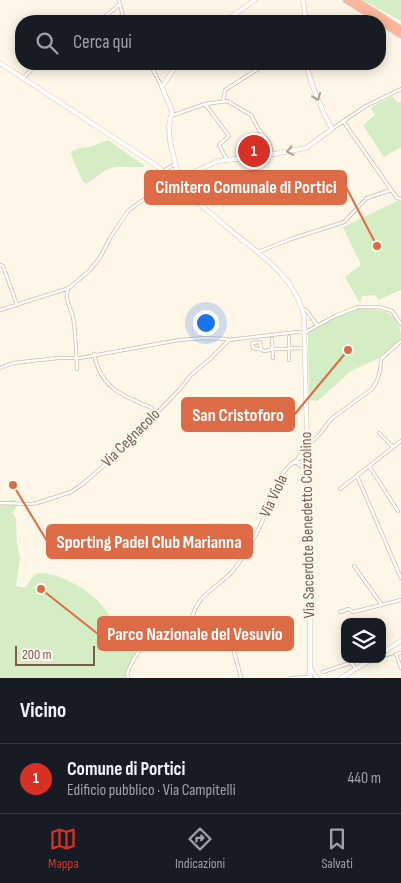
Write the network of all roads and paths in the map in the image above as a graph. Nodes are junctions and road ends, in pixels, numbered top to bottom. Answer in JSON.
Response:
{"nodes":[{"id":1,"x":255,"y":0,"type":"edge"},
{"id":2,"x":303,"y":0,"type":"edge"},
{"id":3,"x":346,"y":0,"type":"edge"},
{"id":4,"x":356,"y":0,"type":"edge"},
{"id":5,"x":120,"y":2,"type":"edge"},
{"id":6,"x":106,"y":15,"type":"edge"},
{"id":7,"x":123,"y":15,"type":"edge"},
{"id":8,"x":234,"y":15,"type":"edge"},
{"id":9,"x":305,"y":15,"type":"edge"},
{"id":10,"x":370,"y":15,"type":"edge"},
{"id":11,"x":379,"y":15,"type":"edge"},
{"id":12,"x":386,"y":19,"type":"edge"},
{"id":13,"x":386,"y":25,"type":"edge"},
{"id":14,"x":401,"y":29,"type":"edge"},
{"id":15,"x":401,"y":35,"type":"edge"},
{"id":16,"x":0,"y":63,"type":"edge"},
{"id":17,"x":31,"y":70,"type":"edge"},
{"id":18,"x":153,"y":70,"type":"edge"},
{"id":19,"x":173,"y":70,"type":"edge"},
{"id":20,"x":257,"y":70,"type":"edge"},
{"id":21,"x":308,"y":70,"type":"edge"},
{"id":22,"x":23,"y":78,"type":"junction"},
{"id":23,"x":162,"y":87,"type":"junction"},
{"id":24,"x":401,"y":89,"type":"edge"},
{"id":25,"x":223,"y":101,"type":"junction"},
{"id":26,"x":205,"y":104,"type":"junction"},
{"id":27,"x":171,"y":116,"type":"junction"},
{"id":28,"x":343,"y":122,"type":"junction"},
{"id":29,"x":332,"y":129,"type":"junction"},
{"id":30,"x":272,"y":154,"type":"junction"},
{"id":31,"x":228,"y":160,"type":"junction"},
{"id":32,"x":176,"y":166,"type":"junction"},
{"id":33,"x":160,"y":168,"type":"junction"},
{"id":34,"x":165,"y":170,"type":"junction"},
{"id":35,"x":176,"y":180,"type":"junction"},
{"id":36,"x":391,"y":190,"type":"junction"},
{"id":37,"x":400,"y":198,"type":"edge"},
{"id":38,"x":258,"y":252,"type":"junction"},
{"id":39,"x":1,"y":263,"type":"edge"},
{"id":40,"x":68,"y":288,"type":"junction"},
{"id":41,"x":17,"y":305,"type":"junction"},
{"id":42,"x":302,"y":308,"type":"junction"},
{"id":43,"x":0,"y":310,"type":"edge"},
{"id":44,"x":401,"y":324,"type":"edge"},
{"id":45,"x":317,"y":325,"type":"junction"},
{"id":46,"x":304,"y":333,"type":"junction"},
{"id":47,"x":289,"y":337,"type":"dead end"},
{"id":48,"x":272,"y":339,"type":"dead end"},
{"id":49,"x":229,"y":340,"type":"junction"},
{"id":50,"x":401,"y":341,"type":"edge"},
{"id":51,"x":304,"y":348,"type":"junction"},
{"id":52,"x":273,"y":349,"type":"junction"},
{"id":53,"x":289,"y":349,"type":"junction"},
{"id":54,"x":261,"y":350,"type":"dead end"},
{"id":55,"x":94,"y":354,"type":"junction"},
{"id":56,"x":76,"y":357,"type":"junction"},
{"id":57,"x":273,"y":358,"type":"dead end"},
{"id":58,"x":289,"y":360,"type":"dead end"},
{"id":59,"x":0,"y":368,"type":"edge"},
{"id":60,"x":77,"y":369,"type":"dead end"},
{"id":61,"x":152,"y":408,"type":"dead end"},
{"id":62,"x":379,"y":433,"type":"dead end"},
{"id":63,"x":401,"y":441,"type":"edge"},
{"id":64,"x":307,"y":446,"type":"junction"},
{"id":65,"x":393,"y":448,"type":"junction"},
{"id":66,"x":307,"y":454,"type":"junction"},
{"id":67,"x":297,"y":461,"type":"junction"},
{"id":68,"x":307,"y":461,"type":"junction"},
{"id":69,"x":369,"y":466,"type":"junction"},
{"id":70,"x":308,"y":470,"type":"junction"},
{"id":71,"x":357,"y":476,"type":"junction"},
{"id":72,"x":340,"y":489,"type":"dead end"},
{"id":73,"x":0,"y":503,"type":"edge"},
{"id":74,"x":398,"y":511,"type":"dead end"},
{"id":75,"x":354,"y":566,"type":"dead end"},
{"id":76,"x":401,"y":578,"type":"edge"},
{"id":77,"x":401,"y":600,"type":"edge"},
{"id":78,"x":382,"y":605,"type":"junction"},
{"id":79,"x":340,"y":612,"type":"dead end"},
{"id":80,"x":188,"y":627,"type":"junction"},
{"id":81,"x":401,"y":642,"type":"edge"},
{"id":82,"x":386,"y":651,"type":"edge"},
{"id":83,"x":401,"y":653,"type":"edge"},
{"id":84,"x":365,"y":663,"type":"edge"},
{"id":85,"x":401,"y":668,"type":"edge"},
{"id":86,"x":355,"y":669,"type":"junction"},
{"id":87,"x":323,"y":672,"type":"dead end"},
{"id":88,"x":313,"y":677,"type":"edge"},
{"id":89,"x":128,"y":678,"type":"edge"},
{"id":90,"x":240,"y":678,"type":"edge"},
{"id":91,"x":291,"y":678,"type":"edge"},
{"id":92,"x":341,"y":678,"type":"edge"}],
"edges":[{"from":1,"to":8,"type":"main road"},
{"from":2,"to":9,"type":"main road"},
{"from":3,"to":10,"type":"highway"},
{"from":4,"to":11,"type":"highway"},
{"from":5,"to":6,"type":"street"},
{"from":5,"to":7,"type":"street"},
{"from":12,"to":14,"type":"highway"},
{"from":13,"to":15,"type":"highway"},
{"from":16,"to":22,"type":"main road","name":"Via Sacerdote Benedetto Cozzolino"},
{"from":17,"to":22,"type":"street"},
{"from":18,"to":23,"type":"street"},
{"from":19,"to":23,"type":"main road"},
{"from":20,"to":25,"type":"street"},
{"from":21,"to":29,"type":"main road","one_way":true},
{"from":22,"to":33,"type":"main road","name":"Via Sacerdote Benedetto Cozzolino"},
{"from":23,"to":27,"type":"main road"},
{"from":24,"to":28,"type":"street"},
{"from":25,"to":26,"type":"street"},
{"from":25,"to":30,"type":"street"},
{"from":26,"to":27,"type":"street"},
{"from":26,"to":31,"type":"street"},
{"from":27,"to":32,"type":"main road"},
{"from":28,"to":29,"type":"street"},
{"from":28,"to":36,"type":"street"},
{"from":29,"to":30,"type":"main road","one_way":true},
{"from":30,"to":31,"type":"main road"},
{"from":31,"to":35,"type":"main road"},
{"from":32,"to":34,"type":"street"},
{"from":32,"to":35,"type":"main road"},
{"from":33,"to":34,"type":"main road","name":"Via Sacerdote Benedetto Cozzolino"},
{"from":33,"to":35,"type":"main road","name":"Via Sacerdote Benedetto Cozzolino"},
{"from":34,"to":35,"type":"main road","name":"Via Sacerdote Benedetto Cozzolino"},
{"from":35,"to":38,"type":"main road","name":"Via Sacerdote Benedetto Cozzolino"},
{"from":35,"to":40,"type":"street"},
{"from":36,"to":37,"type":"street"},
{"from":36,"to":38,"type":"street"},
{"from":38,"to":42,"type":"main road","name":"Via Sacerdote Benedetto Cozzolino"},
{"from":39,"to":41,"type":"street"},
{"from":40,"to":41,"type":"street"},
{"from":40,"to":56,"type":"street"},
{"from":41,"to":43,"type":"street"},
{"from":42,"to":45,"type":"street"},
{"from":42,"to":46,"type":"main road","name":"Via Sacerdote Benedetto Cozzolino"},
{"from":44,"to":45,"type":"street"},
{"from":45,"to":46,"type":"street"},
{"from":46,"to":49,"type":"street"},
{"from":46,"to":51,"type":"main road","name":"Via Sacerdote Benedetto Cozzolino"},
{"from":47,"to":53,"type":"street"},
{"from":48,"to":52,"type":"street"},
{"from":49,"to":55,"type":"street"},
{"from":49,"to":73,"type":"street","name":"Via Cegnacolo"},
{"from":50,"to":64,"type":"street","name":"Via Viola"},
{"from":51,"to":53,"type":"street"},
{"from":51,"to":64,"type":"main road","name":"Via Sacerdote Benedetto Cozzolino"},
{"from":52,"to":53,"type":"street"},
{"from":52,"to":54,"type":"street"},
{"from":52,"to":57,"type":"street"},
{"from":53,"to":58,"type":"street"},
{"from":55,"to":56,"type":"street"},
{"from":55,"to":61,"type":"street"},
{"from":56,"to":59,"type":"street"},
{"from":56,"to":60,"type":"street"},
{"from":62,"to":65,"type":"street"},
{"from":63,"to":65,"type":"street"},
{"from":64,"to":66,"type":"main road","name":"Via Sacerdote Benedetto Cozzolino"},
{"from":64,"to":67,"type":"street","name":"Via Viola"},
{"from":65,"to":69,"type":"street"},
{"from":66,"to":67,"type":"street","name":"Via Viola"},
{"from":66,"to":68,"type":"main road","name":"Via Sacerdote Benedetto Cozzolino"},
{"from":67,"to":68,"type":"street","name":"Via Viola"},
{"from":67,"to":70,"type":"street","name":"Via Viola"},
{"from":67,"to":80,"type":"street","name":"Via Viola"},
{"from":68,"to":70,"type":"main road","name":"Via Sacerdote Benedetto Cozzolino"},
{"from":69,"to":71,"type":"street"},
{"from":69,"to":74,"type":"street"},
{"from":70,"to":88,"type":"main road","name":"Via Sacerdote Benedetto Cozzolino"},
{"from":71,"to":72,"type":"street"},
{"from":71,"to":76,"type":"street"},
{"from":75,"to":78,"type":"street"},
{"from":77,"to":78,"type":"street"},
{"from":78,"to":79,"type":"street"},
{"from":80,"to":89,"type":"street"},
{"from":80,"to":90,"type":"street"},
{"from":81,"to":82,"type":"main road"},
{"from":83,"to":85,"type":"street"},
{"from":84,"to":86,"type":"main road"},
{"from":86,"to":87,"type":"street"},
{"from":86,"to":92,"type":"main road"},
{"from":88,"to":91,"type":"street"}]}
